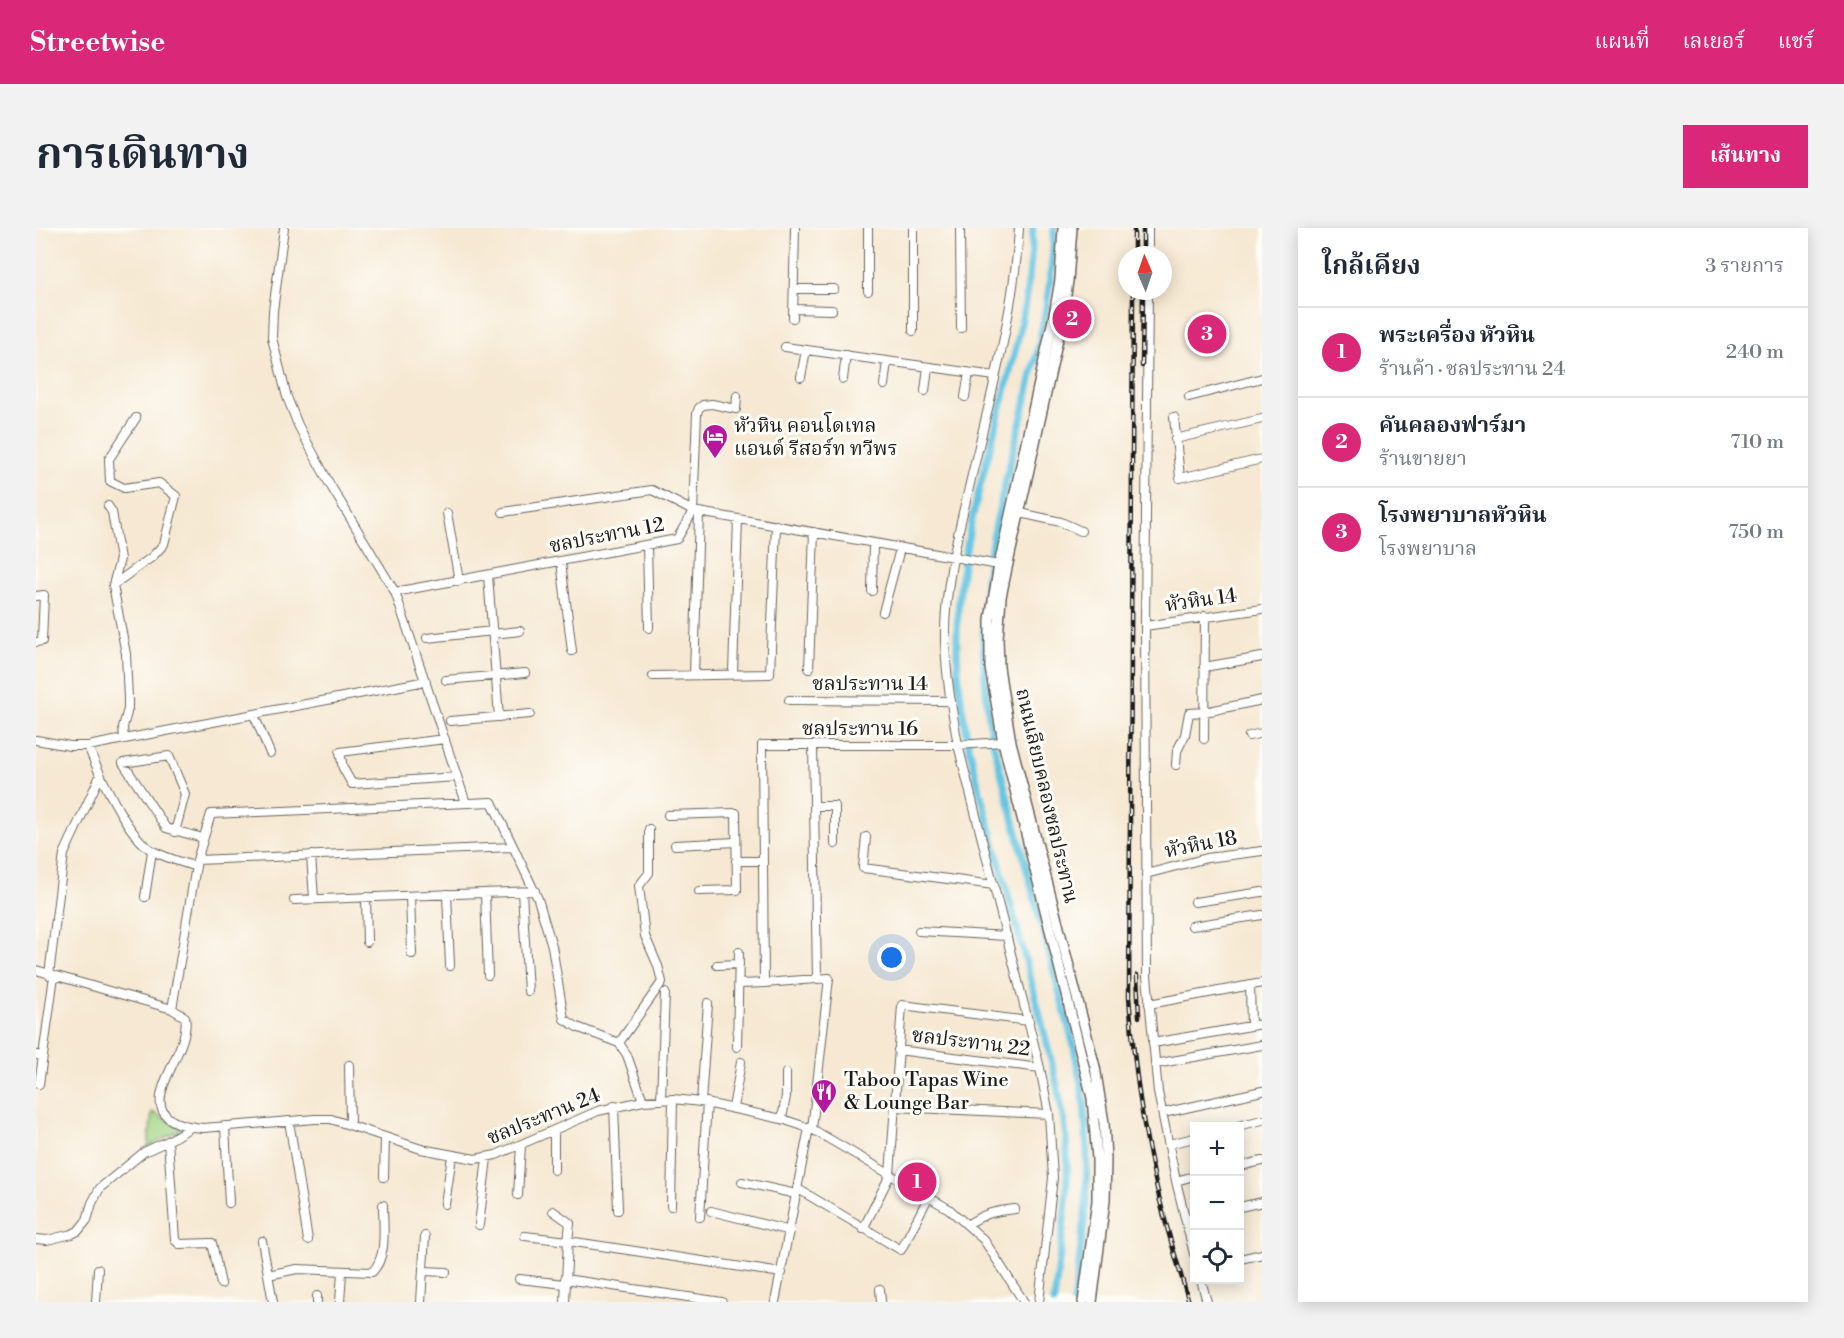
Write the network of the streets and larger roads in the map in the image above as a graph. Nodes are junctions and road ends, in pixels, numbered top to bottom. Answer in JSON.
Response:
{"nodes":[{"id":1,"x":284,"y":228,"type":"edge"},
{"id":2,"x":795,"y":228,"type":"edge"},
{"id":3,"x":868,"y":228,"type":"edge"},
{"id":4,"x":913,"y":228,"type":"edge"},
{"id":5,"x":960,"y":228,"type":"edge"},
{"id":6,"x":1019,"y":228,"type":"edge"},
{"id":7,"x":1063,"y":228,"type":"edge"},
{"id":8,"x":1072,"y":228,"type":"edge"},
{"id":9,"x":1148,"y":228,"type":"edge"},
{"id":10,"x":1148,"y":246,"type":"edge"},
{"id":11,"x":834,"y":289,"type":"dead end"},
{"id":12,"x":795,"y":290,"type":"junction"},
{"id":13,"x":868,"y":291,"type":"dead end"},
{"id":14,"x":1148,"y":300,"type":"edge"},
{"id":15,"x":794,"y":309,"type":"junction"},
{"id":16,"x":832,"y":310,"type":"dead end"},
{"id":17,"x":793,"y":318,"type":"dead end"},
{"id":18,"x":961,"y":328,"type":"dead end"},
{"id":19,"x":913,"y":331,"type":"dead end"},
{"id":20,"x":785,"y":347,"type":"dead end"},
{"id":21,"x":806,"y":350,"type":"junction"},
{"id":22,"x":846,"y":355,"type":"junction"},
{"id":23,"x":887,"y":361,"type":"junction"},
{"id":24,"x":928,"y":367,"type":"junction"},
{"id":25,"x":969,"y":373,"type":"junction"},
{"id":26,"x":801,"y":376,"type":"dead end"},
{"id":27,"x":994,"y":376,"type":"junction"},
{"id":28,"x":1262,"y":378,"type":"edge"},
{"id":29,"x":843,"y":379,"type":"dead end"},
{"id":30,"x":884,"y":385,"type":"dead end"},
{"id":31,"x":925,"y":391,"type":"dead end"},
{"id":32,"x":737,"y":396,"type":"dead end"},
{"id":33,"x":965,"y":397,"type":"dead end"},
{"id":34,"x":1189,"y":397,"type":"dead end"},
{"id":35,"x":1174,"y":417,"type":"dead end"},
{"id":36,"x":136,"y":418,"type":"dead end"},
{"id":37,"x":1262,"y":418,"type":"edge"},
{"id":38,"x":1175,"y":439,"type":"junction"},
{"id":39,"x":1262,"y":459,"type":"edge"},
{"id":40,"x":108,"y":506,"type":"dead end"},
{"id":41,"x":503,"y":512,"type":"dead end"},
{"id":42,"x":696,"y":512,"type":"junction"},
{"id":43,"x":447,"y":513,"type":"dead end"},
{"id":44,"x":1020,"y":513,"type":"junction"},
{"id":45,"x":738,"y":519,"type":"junction"},
{"id":46,"x":776,"y":525,"type":"junction"},
{"id":47,"x":1081,"y":531,"type":"dead end"},
{"id":48,"x":814,"y":532,"type":"junction"},
{"id":49,"x":873,"y":544,"type":"junction"},
{"id":50,"x":647,"y":546,"type":"junction"},
{"id":51,"x":900,"y":549,"type":"junction"},
{"id":52,"x":953,"y":557,"type":"junction"},
{"id":53,"x":561,"y":562,"type":"junction"},
{"id":54,"x":999,"y":565,"type":"junction"},
{"id":55,"x":488,"y":576,"type":"junction"},
{"id":56,"x":459,"y":581,"type":"junction"},
{"id":57,"x":113,"y":585,"type":"junction"},
{"id":58,"x":872,"y":591,"type":"dead end"},
{"id":59,"x":395,"y":592,"type":"junction"},
{"id":60,"x":36,"y":596,"type":"edge"},
{"id":61,"x":1262,"y":609,"type":"edge"},
{"id":62,"x":883,"y":612,"type":"dead end"},
{"id":63,"x":1205,"y":616,"type":"junction"},
{"id":64,"x":1144,"y":626,"type":"junction"},
{"id":65,"x":649,"y":628,"type":"dead end"},
{"id":66,"x":520,"y":631,"type":"dead end"},
{"id":67,"x":493,"y":633,"type":"junction"},
{"id":68,"x":427,"y":638,"type":"dead end"},
{"id":69,"x":36,"y":642,"type":"edge"},
{"id":70,"x":572,"y":651,"type":"dead end"},
{"id":71,"x":1262,"y":657,"type":"edge"},
{"id":72,"x":1204,"y":667,"type":"junction"},
{"id":73,"x":809,"y":669,"type":"dead end"},
{"id":74,"x":525,"y":672,"type":"dead end"},
{"id":75,"x":733,"y":673,"type":"junction"},
{"id":76,"x":496,"y":675,"type":"junction"},
{"id":77,"x":694,"y":675,"type":"junction"},
{"id":78,"x":653,"y":676,"type":"dead end"},
{"id":79,"x":446,"y":680,"type":"dead end"},
{"id":80,"x":426,"y":681,"type":"junction"},
{"id":81,"x":789,"y":700,"type":"dead end"},
{"id":82,"x":1262,"y":700,"type":"edge"},
{"id":83,"x":951,"y":701,"type":"junction"},
{"id":84,"x":1205,"y":712,"type":"junction"},
{"id":85,"x":530,"y":714,"type":"dead end"},
{"id":86,"x":254,"y":715,"type":"junction"},
{"id":87,"x":499,"y":717,"type":"junction"},
{"id":88,"x":450,"y":721,"type":"dead end"},
{"id":89,"x":1262,"y":733,"type":"edge"},
{"id":90,"x":1249,"y":736,"type":"dead end"},
{"id":91,"x":124,"y":738,"type":"junction"},
{"id":92,"x":445,"y":739,"type":"junction"},
{"id":93,"x":1204,"y":739,"type":"dead end"},
{"id":94,"x":36,"y":740,"type":"edge"},
{"id":95,"x":1002,"y":742,"type":"junction"},
{"id":96,"x":958,"y":745,"type":"junction"},
{"id":97,"x":88,"y":746,"type":"junction"},
{"id":98,"x":813,"y":746,"type":"junction"},
{"id":99,"x":270,"y":753,"type":"dead end"},
{"id":100,"x":1176,"y":765,"type":"dead end"},
{"id":101,"x":100,"y":777,"type":"junction"},
{"id":102,"x":457,"y":777,"type":"junction"},
{"id":103,"x":466,"y":803,"type":"junction"},
{"id":104,"x":814,"y":806,"type":"junction"},
{"id":105,"x":668,"y":815,"type":"dead end"},
{"id":106,"x":649,"y":829,"type":"dead end"},
{"id":107,"x":175,"y":832,"type":"junction"},
{"id":108,"x":866,"y":837,"type":"dead end"},
{"id":109,"x":203,"y":838,"type":"junction"},
{"id":110,"x":736,"y":842,"type":"junction"},
{"id":111,"x":835,"y":844,"type":"dead end"},
{"id":112,"x":675,"y":845,"type":"dead end"},
{"id":113,"x":513,"y":847,"type":"junction"},
{"id":114,"x":152,"y":850,"type":"junction"},
{"id":115,"x":1262,"y":851,"type":"edge"},
{"id":116,"x":311,"y":855,"type":"junction"},
{"id":117,"x":736,"y":861,"type":"junction"},
{"id":118,"x":763,"y":861,"type":"junction"},
{"id":119,"x":197,"y":864,"type":"junction"},
{"id":120,"x":1146,"y":874,"type":"junction"},
{"id":121,"x":994,"y":885,"type":"junction"},
{"id":122,"x":535,"y":891,"type":"junction"},
{"id":123,"x":699,"y":891,"type":"dead end"},
{"id":124,"x":522,"y":892,"type":"junction"},
{"id":125,"x":1262,"y":892,"type":"edge"},
{"id":126,"x":485,"y":893,"type":"junction"},
{"id":127,"x":447,"y":894,"type":"junction"},
{"id":128,"x":410,"y":896,"type":"junction"},
{"id":129,"x":145,"y":897,"type":"dead end"},
{"id":130,"x":366,"y":897,"type":"junction"},
{"id":131,"x":314,"y":899,"type":"junction"},
{"id":132,"x":294,"y":900,"type":"dead end"},
{"id":133,"x":1195,"y":902,"type":"dead end"},
{"id":134,"x":1262,"y":915,"type":"edge"},
{"id":135,"x":1192,"y":926,"type":"dead end"},
{"id":136,"x":919,"y":931,"type":"dead end"},
{"id":137,"x":1007,"y":936,"type":"junction"},
{"id":138,"x":368,"y":942,"type":"dead end"},
{"id":139,"x":739,"y":952,"type":"dead end"},
{"id":140,"x":412,"y":954,"type":"dead end"},
{"id":141,"x":739,"y":964,"type":"junction"},
{"id":142,"x":717,"y":965,"type":"dead end"},
{"id":143,"x":450,"y":966,"type":"dead end"},
{"id":144,"x":36,"y":970,"type":"edge"},
{"id":145,"x":52,"y":975,"type":"junction"},
{"id":146,"x":488,"y":975,"type":"dead end"},
{"id":147,"x":817,"y":978,"type":"junction"},
{"id":148,"x":764,"y":983,"type":"junction"},
{"id":149,"x":1262,"y":983,"type":"edge"},
{"id":150,"x":740,"y":984,"type":"junction"},
{"id":151,"x":1250,"y":985,"type":"junction"},
{"id":152,"x":528,"y":991,"type":"dead end"},
{"id":153,"x":665,"y":993,"type":"dead end"},
{"id":154,"x":708,"y":1003,"type":"dead end"},
{"id":155,"x":1149,"y":1004,"type":"junction"},
{"id":156,"x":172,"y":1009,"type":"junction"},
{"id":157,"x":1029,"y":1022,"type":"junction"},
{"id":158,"x":1262,"y":1024,"type":"edge"},
{"id":159,"x":1251,"y":1026,"type":"junction"},
{"id":160,"x":36,"y":1038,"type":"edge"},
{"id":161,"x":45,"y":1039,"type":"junction"},
{"id":162,"x":620,"y":1043,"type":"junction"},
{"id":163,"x":1153,"y":1043,"type":"junction"},
{"id":164,"x":1262,"y":1045,"type":"edge"},
{"id":165,"x":737,"y":1047,"type":"dead end"},
{"id":166,"x":898,"y":1050,"type":"junction"},
{"id":167,"x":40,"y":1056,"type":"edge"},
{"id":168,"x":741,"y":1062,"type":"dead end"},
{"id":169,"x":1155,"y":1064,"type":"junction"},
{"id":170,"x":349,"y":1065,"type":"dead end"},
{"id":171,"x":1041,"y":1068,"type":"junction"},
{"id":172,"x":786,"y":1073,"type":"dead end"},
{"id":173,"x":39,"y":1084,"type":"dead end"},
{"id":174,"x":1262,"y":1091,"type":"edge"},
{"id":175,"x":673,"y":1099,"type":"junction"},
{"id":176,"x":661,"y":1100,"type":"junction"},
{"id":177,"x":642,"y":1101,"type":"junction"},
{"id":178,"x":704,"y":1102,"type":"junction"},
{"id":179,"x":614,"y":1106,"type":"junction"},
{"id":180,"x":894,"y":1107,"type":"junction"},
{"id":181,"x":733,"y":1108,"type":"junction"},
{"id":182,"x":1163,"y":1113,"type":"junction"},
{"id":183,"x":1049,"y":1114,"type":"junction"},
{"id":184,"x":782,"y":1119,"type":"junction"},
{"id":185,"x":290,"y":1120,"type":"junction"},
{"id":186,"x":1262,"y":1120,"type":"edge"},
{"id":187,"x":350,"y":1125,"type":"junction"},
{"id":188,"x":1244,"y":1125,"type":"edge"},
{"id":189,"x":225,"y":1126,"type":"junction"},
{"id":190,"x":191,"y":1127,"type":"junction"},
{"id":191,"x":811,"y":1129,"type":"junction"},
{"id":192,"x":554,"y":1130,"type":"junction"},
{"id":193,"x":386,"y":1137,"type":"junction"},
{"id":194,"x":1190,"y":1139,"type":"edge"},
{"id":195,"x":168,"y":1141,"type":"junction"},
{"id":196,"x":1169,"y":1144,"type":"junction"},
{"id":197,"x":521,"y":1145,"type":"junction"},
{"id":198,"x":452,"y":1156,"type":"junction"},
{"id":199,"x":488,"y":1158,"type":"junction"},
{"id":200,"x":1262,"y":1161,"type":"edge"},
{"id":201,"x":1244,"y":1165,"type":"edge"},
{"id":202,"x":554,"y":1170,"type":"dead end"},
{"id":203,"x":890,"y":1175,"type":"junction"},
{"id":204,"x":384,"y":1177,"type":"dead end"},
{"id":205,"x":1190,"y":1177,"type":"edge"},
{"id":206,"x":1176,"y":1181,"type":"junction"},
{"id":207,"x":742,"y":1182,"type":"dead end"},
{"id":208,"x":797,"y":1191,"type":"junction"},
{"id":209,"x":518,"y":1196,"type":"dead end"},
{"id":210,"x":929,"y":1196,"type":"junction"},
{"id":211,"x":1262,"y":1202,"type":"edge"},
{"id":212,"x":229,"y":1203,"type":"dead end"},
{"id":213,"x":445,"y":1204,"type":"dead end"},
{"id":214,"x":383,"y":1206,"type":"dead end"},
{"id":215,"x":671,"y":1206,"type":"dead end"},
{"id":216,"x":1244,"y":1206,"type":"edge"},
{"id":217,"x":1015,"y":1209,"type":"dead end"},
{"id":218,"x":618,"y":1210,"type":"dead end"},
{"id":219,"x":553,"y":1211,"type":"dead end"},
{"id":220,"x":711,"y":1211,"type":"dead end"},
{"id":221,"x":700,"y":1217,"type":"dead end"},
{"id":222,"x":1190,"y":1219,"type":"edge"},
{"id":223,"x":1186,"y":1220,"type":"junction"},
{"id":224,"x":479,"y":1225,"type":"dead end"},
{"id":225,"x":968,"y":1225,"type":"junction"},
{"id":226,"x":863,"y":1229,"type":"junction"},
{"id":227,"x":790,"y":1231,"type":"junction"},
{"id":228,"x":425,"y":1236,"type":"dead end"},
{"id":229,"x":525,"y":1236,"type":"dead end"},
{"id":230,"x":1190,"y":1237,"type":"edge"},
{"id":231,"x":36,"y":1239,"type":"edge"},
{"id":232,"x":308,"y":1240,"type":"dead end"},
{"id":233,"x":568,"y":1240,"type":"junction"},
{"id":234,"x":262,"y":1241,"type":"dead end"},
{"id":235,"x":1262,"y":1254,"type":"edge"},
{"id":236,"x":1244,"y":1258,"type":"edge"},
{"id":237,"x":98,"y":1269,"type":"dead end"},
{"id":238,"x":424,"y":1271,"type":"junction"},
{"id":239,"x":342,"y":1272,"type":"junction"},
{"id":240,"x":446,"y":1272,"type":"dead end"},
{"id":241,"x":782,"y":1273,"type":"junction"},
{"id":242,"x":268,"y":1275,"type":"junction"},
{"id":243,"x":519,"y":1279,"type":"dead end"},
{"id":244,"x":565,"y":1281,"type":"junction"},
{"id":245,"x":221,"y":1284,"type":"dead end"},
{"id":246,"x":1202,"y":1284,"type":"edge"},
{"id":247,"x":880,"y":1289,"type":"dead end"},
{"id":248,"x":96,"y":1302,"type":"edge"},
{"id":249,"x":273,"y":1302,"type":"edge"},
{"id":250,"x":340,"y":1302,"type":"edge"},
{"id":251,"x":421,"y":1302,"type":"edge"},
{"id":252,"x":564,"y":1302,"type":"edge"},
{"id":253,"x":722,"y":1302,"type":"edge"},
{"id":254,"x":775,"y":1302,"type":"edge"},
{"id":255,"x":881,"y":1302,"type":"edge"},
{"id":256,"x":1024,"y":1302,"type":"edge"},
{"id":257,"x":1040,"y":1302,"type":"edge"},
{"id":258,"x":1083,"y":1302,"type":"edge"},
{"id":259,"x":1092,"y":1302,"type":"edge"},
{"id":260,"x":1207,"y":1302,"type":"edge"}],
"edges":[{"from":1,"to":59,"type":"street"},
{"from":2,"to":12,"type":"street"},
{"from":3,"to":13,"type":"street"},
{"from":4,"to":19,"type":"street"},
{"from":5,"to":18,"type":"street"},
{"from":6,"to":27,"type":"street"},
{"from":7,"to":54,"type":"street","name":"ถนนเลียบคลองชลประทาน"},
{"from":8,"to":44,"type":"street","name":"ถนนเลียบคลองชลประทาน"},
{"from":9,"to":10,"type":"street"},
{"from":11,"to":12,"type":"street"},
{"from":12,"to":15,"type":"street"},
{"from":14,"to":64,"type":"street"},
{"from":15,"to":16,"type":"street"},
{"from":15,"to":17,"type":"street"},
{"from":20,"to":21,"type":"street"},
{"from":21,"to":22,"type":"street"},
{"from":21,"to":26,"type":"street"},
{"from":22,"to":23,"type":"street"},
{"from":22,"to":29,"type":"street"},
{"from":23,"to":24,"type":"street"},
{"from":23,"to":30,"type":"street"},
{"from":24,"to":25,"type":"street"},
{"from":24,"to":31,"type":"street"},
{"from":25,"to":27,"type":"street"},
{"from":25,"to":33,"type":"street"},
{"from":27,"to":52,"type":"street"},
{"from":28,"to":34,"type":"street"},
{"from":32,"to":42,"type":"street"},
{"from":35,"to":38,"type":"street"},
{"from":36,"to":57,"type":"street"},
{"from":37,"to":38,"type":"street"},
{"from":38,"to":39,"type":"street"},
{"from":40,"to":57,"type":"street"},
{"from":41,"to":42,"type":"street"},
{"from":42,"to":45,"type":"street"},
{"from":42,"to":50,"type":"street","name":"ชลประทาน 12"},
{"from":42,"to":77,"type":"street"},
{"from":43,"to":56,"type":"street"},
{"from":44,"to":47,"type":"street"},
{"from":44,"to":259,"type":"street","name":"ถนนเลียบคลองชลประทาน"},
{"from":45,"to":46,"type":"street"},
{"from":45,"to":75,"type":"street"},
{"from":46,"to":48,"type":"street"},
{"from":46,"to":75,"type":"street"},
{"from":48,"to":49,"type":"street"},
{"from":48,"to":73,"type":"street"},
{"from":49,"to":51,"type":"street"},
{"from":49,"to":58,"type":"street"},
{"from":50,"to":53,"type":"street","name":"ชลประทาน 12"},
{"from":50,"to":65,"type":"street"},
{"from":51,"to":52,"type":"street"},
{"from":51,"to":62,"type":"street"},
{"from":52,"to":54,"type":"street"},
{"from":52,"to":83,"type":"street"},
{"from":53,"to":55,"type":"street","name":"ชลประทาน 12"},
{"from":53,"to":70,"type":"street"},
{"from":54,"to":95,"type":"street","name":"ถนนเลียบคลองชลประทาน"},
{"from":55,"to":56,"type":"street","name":"ชลประทาน 12"},
{"from":55,"to":67,"type":"street"},
{"from":56,"to":59,"type":"street","name":"ชลประทาน 12"},
{"from":57,"to":91,"type":"street"},
{"from":59,"to":80,"type":"street"},
{"from":60,"to":69,"type":"street"},
{"from":61,"to":63,"type":"street","name":"หัวหิน 14"},
{"from":63,"to":64,"type":"street","name":"หัวหิน 14"},
{"from":63,"to":72,"type":"street"},
{"from":64,"to":120,"type":"street"},
{"from":66,"to":67,"type":"street"},
{"from":67,"to":68,"type":"street"},
{"from":67,"to":76,"type":"street"},
{"from":71,"to":72,"type":"street"},
{"from":72,"to":84,"type":"street"},
{"from":74,"to":76,"type":"street"},
{"from":75,"to":77,"type":"street"},
{"from":76,"to":79,"type":"street"},
{"from":76,"to":87,"type":"street"},
{"from":77,"to":78,"type":"street"},
{"from":80,"to":86,"type":"street"},
{"from":80,"to":92,"type":"street"},
{"from":81,"to":83,"type":"street","name":"ชลประทาน 14"},
{"from":82,"to":84,"type":"street"},
{"from":83,"to":96,"type":"street"},
{"from":84,"to":93,"type":"street"},
{"from":84,"to":100,"type":"street"},
{"from":85,"to":87,"type":"street"},
{"from":86,"to":91,"type":"street"},
{"from":86,"to":99,"type":"street"},
{"from":87,"to":88,"type":"street"},
{"from":89,"to":90,"type":"street"},
{"from":91,"to":97,"type":"street"},
{"from":92,"to":102,"type":"street"},
{"from":92,"to":102,"type":"street"},
{"from":94,"to":97,"type":"street"},
{"from":95,"to":96,"type":"street","name":"ชลประทาน 16"},
{"from":95,"to":258,"type":"street","name":"ถนนเลียบคลองชลประทาน"},
{"from":96,"to":98,"type":"street","name":"ชลประทาน 16"},
{"from":96,"to":121,"type":"street"},
{"from":97,"to":101,"type":"street"},
{"from":98,"to":104,"type":"street"},
{"from":98,"to":118,"type":"street","name":"ชลประทาน 16"},
{"from":101,"to":114,"type":"street"},
{"from":101,"to":145,"type":"street"},
{"from":102,"to":103,"type":"street"},
{"from":103,"to":109,"type":"street"},
{"from":103,"to":113,"type":"street"},
{"from":104,"to":111,"type":"street"},
{"from":104,"to":147,"type":"street"},
{"from":105,"to":110,"type":"street"},
{"from":106,"to":162,"type":"street"},
{"from":107,"to":107,"type":"street"},
{"from":107,"to":109,"type":"street"},
{"from":108,"to":121,"type":"street"},
{"from":109,"to":119,"type":"street"},
{"from":110,"to":112,"type":"street"},
{"from":110,"to":117,"type":"street"},
{"from":113,"to":116,"type":"street"},
{"from":113,"to":122,"type":"street"},
{"from":114,"to":119,"type":"street"},
{"from":114,"to":129,"type":"street"},
{"from":115,"to":120,"type":"street","name":"หัวหิน 18"},
{"from":116,"to":119,"type":"street"},
{"from":116,"to":131,"type":"street"},
{"from":117,"to":118,"type":"street"},
{"from":117,"to":123,"type":"street"},
{"from":118,"to":148,"type":"street"},
{"from":119,"to":156,"type":"street"},
{"from":120,"to":155,"type":"street"},
{"from":121,"to":137,"type":"street"},
{"from":122,"to":124,"type":"street"},
{"from":122,"to":162,"type":"street"},
{"from":124,"to":126,"type":"street"},
{"from":124,"to":152,"type":"street"},
{"from":125,"to":133,"type":"street"},
{"from":126,"to":127,"type":"street"},
{"from":126,"to":146,"type":"street"},
{"from":127,"to":128,"type":"street"},
{"from":127,"to":143,"type":"street"},
{"from":128,"to":130,"type":"street"},
{"from":128,"to":140,"type":"street"},
{"from":130,"to":131,"type":"street"},
{"from":130,"to":138,"type":"street"},
{"from":131,"to":132,"type":"street"},
{"from":134,"to":135,"type":"street"},
{"from":136,"to":137,"type":"street"},
{"from":137,"to":157,"type":"street"},
{"from":139,"to":141,"type":"street"},
{"from":141,"to":142,"type":"street"},
{"from":141,"to":150,"type":"street"},
{"from":144,"to":145,"type":"street"},
{"from":145,"to":156,"type":"street"},
{"from":145,"to":161,"type":"street"},
{"from":147,"to":148,"type":"street"},
{"from":147,"to":191,"type":"street"},
{"from":148,"to":150,"type":"street"},
{"from":149,"to":151,"type":"street"},
{"from":150,"to":165,"type":"street"},
{"from":151,"to":155,"type":"street"},
{"from":151,"to":159,"type":"street"},
{"from":153,"to":176,"type":"street"},
{"from":154,"to":178,"type":"street"},
{"from":155,"to":163,"type":"street"},
{"from":156,"to":190,"type":"street"},
{"from":157,"to":166,"type":"street"},
{"from":157,"to":171,"type":"street"},
{"from":158,"to":159,"type":"street"},
{"from":159,"to":163,"type":"street"},
{"from":160,"to":161,"type":"street"},
{"from":161,"to":167,"type":"street"},
{"from":162,"to":177,"type":"street"},
{"from":163,"to":169,"type":"street"},
{"from":164,"to":169,"type":"street"},
{"from":166,"to":171,"type":"street","name":"ชลประทาน 22"},
{"from":166,"to":180,"type":"street"},
{"from":167,"to":173,"type":"street"},
{"from":168,"to":181,"type":"street"},
{"from":169,"to":182,"type":"street"},
{"from":170,"to":187,"type":"street"},
{"from":171,"to":183,"type":"street"},
{"from":172,"to":184,"type":"street"},
{"from":174,"to":182,"type":"street"},
{"from":175,"to":176,"type":"street","name":"ชลประทาน 24"},
{"from":175,"to":178,"type":"street","name":"ชลประทาน 24"},
{"from":175,"to":215,"type":"street"},
{"from":176,"to":177,"type":"street","name":"ชลประทาน 24"},
{"from":177,"to":179,"type":"street","name":"ชลประทาน 24"},
{"from":178,"to":181,"type":"street","name":"ชลประทาน 24"},
{"from":178,"to":221,"type":"street"},
{"from":179,"to":192,"type":"street","name":"ชลประทาน 24"},
{"from":179,"to":218,"type":"street"},
{"from":180,"to":183,"type":"street"},
{"from":180,"to":203,"type":"street"},
{"from":181,"to":184,"type":"street","name":"ชลประทาน 24"},
{"from":182,"to":196,"type":"street"},
{"from":183,"to":257,"type":"street"},
{"from":184,"to":191,"type":"street","name":"ชลประทาน 24"},
{"from":185,"to":187,"type":"street","name":"ชลประทาน 24"},
{"from":185,"to":189,"type":"street","name":"ชลประทาน 24"},
{"from":185,"to":232,"type":"street"},
{"from":186,"to":188,"type":"street"},
{"from":187,"to":193,"type":"street","name":"ชลประทาน 24"},
{"from":189,"to":190,"type":"street","name":"ชลประทาน 24"},
{"from":189,"to":212,"type":"street"},
{"from":190,"to":195,"type":"street"},
{"from":191,"to":203,"type":"street","name":"ชลประทาน 24"},
{"from":191,"to":208,"type":"street"},
{"from":192,"to":197,"type":"street","name":"ชลประทาน 24"},
{"from":192,"to":202,"type":"street"},
{"from":193,"to":198,"type":"street","name":"ชลประทาน 24"},
{"from":193,"to":204,"type":"street"},
{"from":194,"to":196,"type":"street"},
{"from":195,"to":231,"type":"street"},
{"from":195,"to":245,"type":"street"},
{"from":196,"to":206,"type":"street"},
{"from":197,"to":199,"type":"street","name":"ชลประทาน 24"},
{"from":197,"to":209,"type":"street"},
{"from":198,"to":199,"type":"street","name":"ชลประทาน 24"},
{"from":198,"to":213,"type":"street"},
{"from":199,"to":224,"type":"street"},
{"from":200,"to":201,"type":"street"},
{"from":203,"to":210,"type":"street","name":"ชลประทาน 24"},
{"from":203,"to":226,"type":"street"},
{"from":205,"to":206,"type":"street"},
{"from":206,"to":223,"type":"street"},
{"from":207,"to":208,"type":"street"},
{"from":208,"to":226,"type":"street"},
{"from":208,"to":227,"type":"street"},
{"from":210,"to":225,"type":"street","name":"ชลประทาน 24"},
{"from":210,"to":226,"type":"street"},
{"from":211,"to":216,"type":"street"},
{"from":214,"to":239,"type":"street"},
{"from":217,"to":225,"type":"street"},
{"from":219,"to":233,"type":"street"},
{"from":220,"to":227,"type":"street"},
{"from":222,"to":223,"type":"street"},
{"from":223,"to":230,"type":"street"},
{"from":225,"to":256,"type":"street","name":"ชลประทาน 24"},
{"from":227,"to":241,"type":"street"},
{"from":228,"to":238,"type":"street"},
{"from":229,"to":233,"type":"street"},
{"from":233,"to":241,"type":"street"},
{"from":233,"to":244,"type":"street"},
{"from":234,"to":242,"type":"street"},
{"from":235,"to":236,"type":"street"},
{"from":237,"to":248,"type":"street"},
{"from":238,"to":240,"type":"street"},
{"from":238,"to":251,"type":"street"},
{"from":239,"to":242,"type":"street"},
{"from":239,"to":250,"type":"street"},
{"from":241,"to":254,"type":"street"},
{"from":242,"to":249,"type":"street"},
{"from":243,"to":244,"type":"street"},
{"from":244,"to":252,"type":"street"},
{"from":244,"to":253,"type":"street"},
{"from":246,"to":260,"type":"street"},
{"from":247,"to":255,"type":"street"}]}
